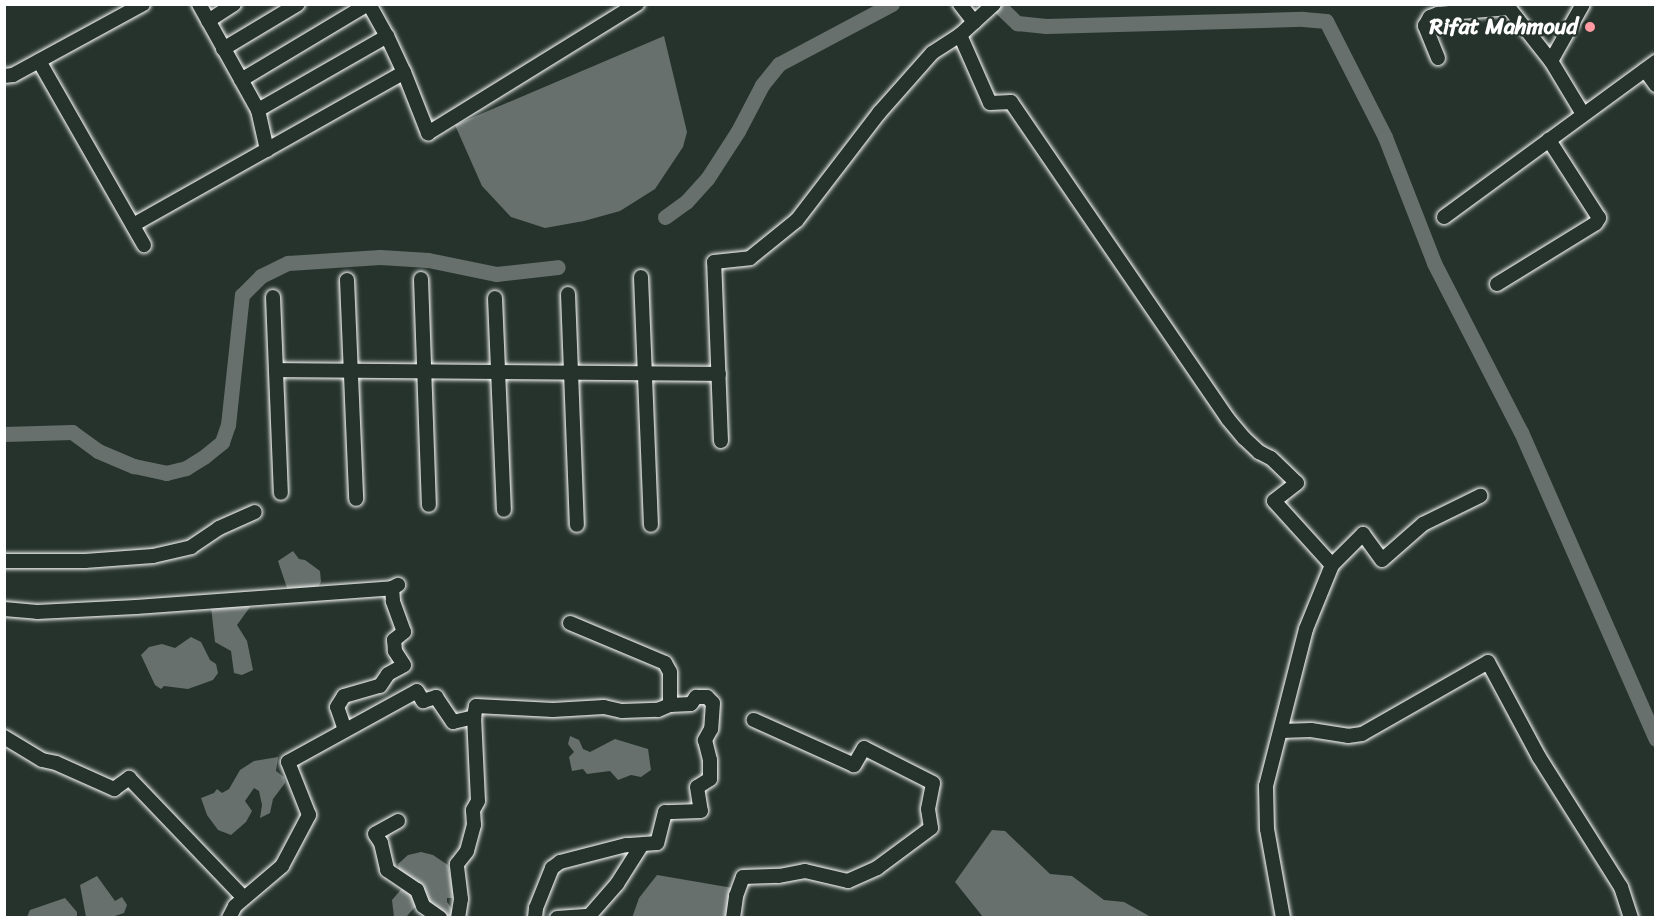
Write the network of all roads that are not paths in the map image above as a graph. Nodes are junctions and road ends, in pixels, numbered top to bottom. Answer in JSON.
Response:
{"nodes":[{"id":1,"x":143,"y":4,"type":"edge"},
{"id":2,"x":199,"y":4,"type":"edge"},
{"id":3,"x":234,"y":4,"type":"edge"},
{"id":4,"x":298,"y":4,"type":"edge"},
{"id":5,"x":368,"y":4,"type":"edge"},
{"id":6,"x":637,"y":4,"type":"edge"},
{"id":7,"x":960,"y":4,"type":"edge"},
{"id":8,"x":994,"y":4,"type":"edge"},
{"id":9,"x":1583,"y":4,"type":"edge"},
{"id":10,"x":1509,"y":6,"type":"edge"},
{"id":11,"x":978,"y":19,"type":"junction"},
{"id":12,"x":208,"y":21,"type":"junction"},
{"id":13,"x":960,"y":35,"type":"junction"},
{"id":14,"x":387,"y":36,"type":"junction"},
{"id":15,"x":223,"y":49,"type":"junction"},
{"id":16,"x":1438,"y":58,"type":"dead end"},
{"id":17,"x":39,"y":61,"type":"junction"},
{"id":18,"x":1551,"y":62,"type":"junction"},
{"id":19,"x":1650,"y":66,"type":"edge"},
{"id":20,"x":404,"y":72,"type":"junction"},
{"id":21,"x":4,"y":75,"type":"edge"},
{"id":22,"x":241,"y":80,"type":"junction"},
{"id":23,"x":1656,"y":85,"type":"edge"},
{"id":24,"x":258,"y":110,"type":"junction"},
{"id":25,"x":1583,"y":114,"type":"junction"},
{"id":26,"x":1549,"y":140,"type":"junction"},
{"id":27,"x":267,"y":150,"type":"junction"},
{"id":28,"x":1444,"y":217,"type":"dead end"},
{"id":29,"x":133,"y":225,"type":"junction"},
{"id":30,"x":144,"y":245,"type":"dead end"},
{"id":31,"x":641,"y":277,"type":"dead end"},
{"id":32,"x":421,"y":279,"type":"dead end"},
{"id":33,"x":347,"y":280,"type":"dead end"},
{"id":34,"x":1497,"y":284,"type":"dead end"},
{"id":35,"x":568,"y":294,"type":"dead end"},
{"id":36,"x":273,"y":297,"type":"dead end"},
{"id":37,"x":495,"y":298,"type":"dead end"},
{"id":38,"x":276,"y":370,"type":"junction"},
{"id":39,"x":350,"y":370,"type":"junction"},
{"id":40,"x":424,"y":371,"type":"junction"},
{"id":41,"x":498,"y":372,"type":"junction"},
{"id":42,"x":571,"y":372,"type":"junction"},
{"id":43,"x":645,"y":373,"type":"junction"},
{"id":44,"x":718,"y":374,"type":"junction"},
{"id":45,"x":721,"y":441,"type":"dead end"},
{"id":46,"x":281,"y":493,"type":"dead end"},
{"id":47,"x":1480,"y":496,"type":"dead end"},
{"id":48,"x":356,"y":499,"type":"dead end"},
{"id":49,"x":429,"y":505,"type":"dead end"},
{"id":50,"x":504,"y":510,"type":"dead end"},
{"id":51,"x":255,"y":512,"type":"dead end"},
{"id":52,"x":577,"y":525,"type":"dead end"},
{"id":53,"x":651,"y":525,"type":"dead end"},
{"id":54,"x":4,"y":561,"type":"edge"},
{"id":55,"x":1332,"y":565,"type":"junction"},
{"id":56,"x":4,"y":609,"type":"edge"},
{"id":57,"x":570,"y":623,"type":"dead end"},
{"id":58,"x":670,"y":705,"type":"junction"},
{"id":59,"x":474,"y":717,"type":"junction"},
{"id":60,"x":754,"y":720,"type":"dead end"},
{"id":61,"x":345,"y":730,"type":"junction"},
{"id":62,"x":1281,"y":731,"type":"junction"},
{"id":63,"x":4,"y":737,"type":"edge"},
{"id":64,"x":398,"y":821,"type":"dead end"},
{"id":65,"x":641,"y":846,"type":"junction"},
{"id":66,"x":244,"y":898,"type":"junction"},
{"id":67,"x":589,"y":917,"type":"edge"},
{"id":68,"x":229,"y":918,"type":"edge"},
{"id":69,"x":440,"y":918,"type":"edge"},
{"id":70,"x":458,"y":918,"type":"edge"},
{"id":71,"x":535,"y":918,"type":"edge"},
{"id":72,"x":557,"y":918,"type":"edge"},
{"id":73,"x":733,"y":918,"type":"edge"},
{"id":74,"x":1283,"y":918,"type":"edge"},
{"id":75,"x":1631,"y":918,"type":"edge"}],
"edges":[{"from":1,"to":17,"type":"street"},
{"from":2,"to":12,"type":"street"},
{"from":3,"to":12,"type":"street"},
{"from":4,"to":15,"type":"street"},
{"from":5,"to":14,"type":"street"},
{"from":5,"to":22,"type":"street"},
{"from":6,"to":20,"type":"street"},
{"from":7,"to":11,"type":"street"},
{"from":8,"to":11,"type":"street"},
{"from":9,"to":18,"type":"street"},
{"from":10,"to":16,"type":"street"},
{"from":10,"to":18,"type":"street"},
{"from":11,"to":13,"type":"street"},
{"from":12,"to":15,"type":"street"},
{"from":13,"to":44,"type":"street"},
{"from":13,"to":55,"type":"street"},
{"from":14,"to":20,"type":"street"},
{"from":14,"to":24,"type":"street"},
{"from":15,"to":22,"type":"street"},
{"from":17,"to":21,"type":"street"},
{"from":17,"to":29,"type":"street"},
{"from":18,"to":25,"type":"street"},
{"from":19,"to":23,"type":"street"},
{"from":19,"to":25,"type":"street"},
{"from":20,"to":27,"type":"street"},
{"from":22,"to":24,"type":"street"},
{"from":24,"to":27,"type":"street"},
{"from":25,"to":26,"type":"street"},
{"from":26,"to":28,"type":"street"},
{"from":26,"to":34,"type":"street"},
{"from":27,"to":29,"type":"street"},
{"from":29,"to":30,"type":"street"},
{"from":31,"to":43,"type":"street"},
{"from":32,"to":40,"type":"street"},
{"from":33,"to":39,"type":"street"},
{"from":35,"to":42,"type":"street"},
{"from":36,"to":38,"type":"street"},
{"from":37,"to":41,"type":"street"},
{"from":38,"to":39,"type":"street"},
{"from":38,"to":46,"type":"street"},
{"from":39,"to":40,"type":"street"},
{"from":39,"to":48,"type":"street"},
{"from":40,"to":41,"type":"street"},
{"from":40,"to":49,"type":"street"},
{"from":41,"to":42,"type":"street"},
{"from":41,"to":50,"type":"street"},
{"from":42,"to":43,"type":"street"},
{"from":42,"to":52,"type":"street"},
{"from":43,"to":44,"type":"street"},
{"from":43,"to":53,"type":"street"},
{"from":44,"to":45,"type":"street"},
{"from":47,"to":55,"type":"street"},
{"from":51,"to":54,"type":"street"},
{"from":55,"to":62,"type":"street"},
{"from":56,"to":61,"type":"street"},
{"from":57,"to":58,"type":"street"},
{"from":58,"to":59,"type":"street"},
{"from":58,"to":65,"type":"street"},
{"from":59,"to":61,"type":"street"},
{"from":59,"to":70,"type":"street"},
{"from":60,"to":73,"type":"street"},
{"from":61,"to":66,"type":"street"},
{"from":62,"to":74,"type":"street"},
{"from":62,"to":75,"type":"street"},
{"from":63,"to":66,"type":"street"},
{"from":64,"to":69,"type":"street"},
{"from":65,"to":67,"type":"street"},
{"from":65,"to":71,"type":"street"},
{"from":66,"to":68,"type":"street"},
{"from":67,"to":72,"type":"street"}]}
